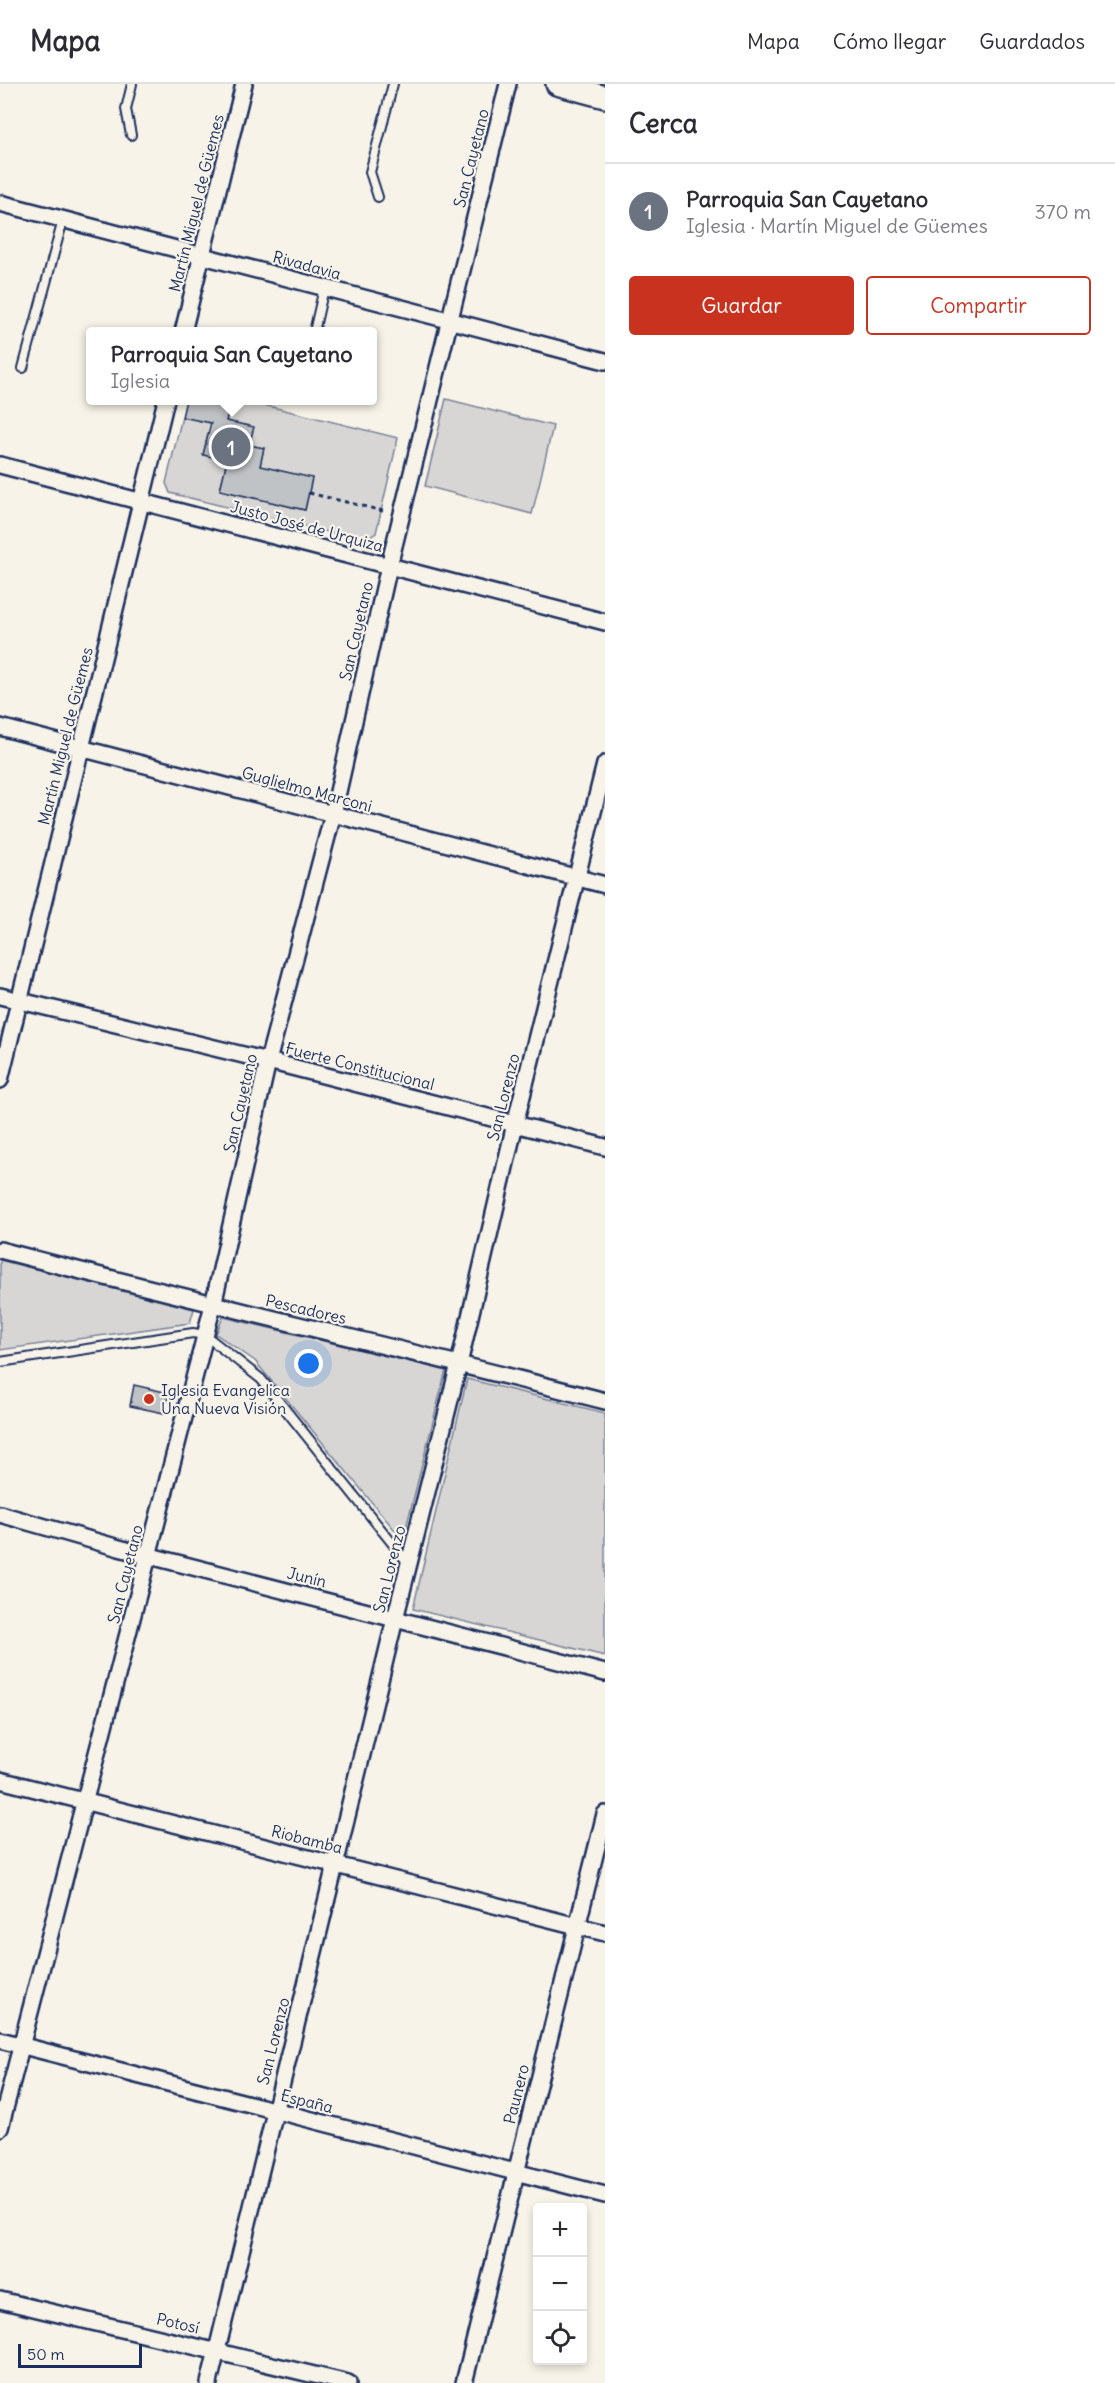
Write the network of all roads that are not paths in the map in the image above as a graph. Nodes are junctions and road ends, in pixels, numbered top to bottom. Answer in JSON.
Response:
{"nodes":[{"id":1,"x":132,"y":84,"type":"edge"},
{"id":2,"x":244,"y":84,"type":"edge"},
{"id":3,"x":393,"y":84,"type":"edge"},
{"id":4,"x":508,"y":84,"type":"edge"},
{"id":5,"x":557,"y":84,"type":"edge"},
{"id":6,"x":605,"y":97,"type":"edge"},
{"id":7,"x":131,"y":135,"type":"dead end"},
{"id":8,"x":378,"y":196,"type":"dead end"},
{"id":9,"x":0,"y":203,"type":"edge"},
{"id":10,"x":63,"y":220,"type":"junction"},
{"id":11,"x":202,"y":256,"type":"junction"},
{"id":12,"x":324,"y":288,"type":"junction"},
{"id":13,"x":448,"y":320,"type":"junction"},
{"id":14,"x":184,"y":327,"type":"edge"},
{"id":15,"x":315,"y":327,"type":"edge"},
{"id":16,"x":605,"y":361,"type":"edge"},
{"id":17,"x":23,"y":368,"type":"dead end"},
{"id":18,"x":165,"y":405,"type":"edge"},
{"id":19,"x":0,"y":465,"type":"edge"},
{"id":20,"x":142,"y":500,"type":"junction"},
{"id":21,"x":389,"y":566,"type":"junction"},
{"id":22,"x":605,"y":622,"type":"edge"},
{"id":23,"x":0,"y":728,"type":"edge"},
{"id":24,"x":80,"y":748,"type":"junction"},
{"id":25,"x":605,"y":764,"type":"edge"},
{"id":26,"x":333,"y":814,"type":"junction"},
{"id":27,"x":577,"y":878,"type":"junction"},
{"id":28,"x":605,"y":885,"type":"edge"},
{"id":29,"x":0,"y":996,"type":"edge"},
{"id":30,"x":18,"y":1000,"type":"junction"},
{"id":31,"x":268,"y":1061,"type":"junction"},
{"id":32,"x":0,"y":1080,"type":"edge"},
{"id":33,"x":515,"y":1124,"type":"junction"},
{"id":34,"x":605,"y":1147,"type":"edge"},
{"id":35,"x":0,"y":1250,"type":"edge"},
{"id":36,"x":213,"y":1305,"type":"junction"},
{"id":37,"x":205,"y":1335,"type":"junction"},
{"id":38,"x":0,"y":1362,"type":"edge"},
{"id":39,"x":459,"y":1364,"type":"junction"},
{"id":40,"x":605,"y":1401,"type":"edge"},
{"id":41,"x":0,"y":1514,"type":"edge"},
{"id":42,"x":148,"y":1555,"type":"junction"},
{"id":43,"x":408,"y":1563,"type":"junction"},
{"id":44,"x":395,"y":1618,"type":"junction"},
{"id":45,"x":605,"y":1673,"type":"edge"},
{"id":46,"x":0,"y":1780,"type":"edge"},
{"id":47,"x":84,"y":1802,"type":"junction"},
{"id":48,"x":605,"y":1814,"type":"edge"},
{"id":49,"x":335,"y":1865,"type":"junction"},
{"id":50,"x":577,"y":1926,"type":"junction"},
{"id":51,"x":605,"y":1933,"type":"edge"},
{"id":52,"x":0,"y":2040,"type":"edge"},
{"id":53,"x":21,"y":2045,"type":"junction"},
{"id":54,"x":274,"y":2112,"type":"junction"},
{"id":55,"x":0,"y":2128,"type":"edge"},
{"id":56,"x":515,"y":2173,"type":"junction"},
{"id":57,"x":605,"y":2195,"type":"edge"},
{"id":58,"x":0,"y":2300,"type":"edge"},
{"id":59,"x":218,"y":2351,"type":"junction"},
{"id":60,"x":209,"y":2383,"type":"edge"},
{"id":61,"x":348,"y":2383,"type":"edge"},
{"id":62,"x":464,"y":2383,"type":"edge"}],
"edges":[{"from":1,"to":7,"type":"lane"},
{"from":2,"to":11,"type":"street","name":"Martín Miguel de Güemes"},
{"from":3,"to":8,"type":"lane"},
{"from":4,"to":13,"type":"street","name":"San Cayetano"},
{"from":5,"to":6,"type":"main road"},
{"from":9,"to":10,"type":"street","name":"Rivadavia"},
{"from":10,"to":11,"type":"street","name":"Rivadavia"},
{"from":10,"to":17,"type":"lane"},
{"from":11,"to":12,"type":"street","name":"Rivadavia"},
{"from":11,"to":14,"type":"street","name":"Martín Miguel de Güemes"},
{"from":12,"to":13,"type":"street","name":"Rivadavia"},
{"from":12,"to":15,"type":"lane"},
{"from":13,"to":16,"type":"street","name":"Rivadavia"},
{"from":13,"to":21,"type":"street","name":"San Cayetano"},
{"from":18,"to":20,"type":"street","name":"Martín Miguel de Güemes"},
{"from":19,"to":20,"type":"street","name":"Justo José de Urquiza"},
{"from":20,"to":21,"type":"street","name":"Justo José de Urquiza"},
{"from":20,"to":24,"type":"street","name":"Martín Miguel de Güemes"},
{"from":21,"to":22,"type":"street","name":"Justo José de Urquiza"},
{"from":21,"to":26,"type":"street","name":"San Cayetano"},
{"from":23,"to":24,"type":"street","name":"Guglielmo Marconi"},
{"from":24,"to":26,"type":"street","name":"Guglielmo Marconi"},
{"from":24,"to":30,"type":"street","name":"Martín Miguel de Güemes"},
{"from":25,"to":27,"type":"street","name":"San Lorenzo"},
{"from":26,"to":27,"type":"street","name":"Guglielmo Marconi"},
{"from":26,"to":31,"type":"street","name":"San Cayetano"},
{"from":27,"to":28,"type":"street","name":"Guglielmo Marconi"},
{"from":27,"to":33,"type":"street","name":"San Lorenzo"},
{"from":29,"to":30,"type":"street","name":"Fuerte Constitucional"},
{"from":30,"to":31,"type":"street","name":"Fuerte Constitucional"},
{"from":30,"to":32,"type":"street","name":"Martín Miguel de Güemes"},
{"from":31,"to":33,"type":"street","name":"Fuerte Constitucional"},
{"from":31,"to":36,"type":"street","name":"San Cayetano"},
{"from":33,"to":34,"type":"street","name":"Fuerte Constitucional"},
{"from":33,"to":39,"type":"street","name":"San Lorenzo"},
{"from":35,"to":36,"type":"street","name":"Pescadores"},
{"from":36,"to":37,"type":"street","name":"San Cayetano"},
{"from":36,"to":39,"type":"street","name":"Pescadores"},
{"from":37,"to":38,"type":"lane"},
{"from":37,"to":42,"type":"street","name":"San Cayetano"},
{"from":37,"to":43,"type":"lane"},
{"from":39,"to":40,"type":"street","name":"Pescadores"},
{"from":39,"to":43,"type":"street","name":"San Lorenzo"},
{"from":41,"to":42,"type":"street","name":"Junín"},
{"from":42,"to":44,"type":"street","name":"Junín"},
{"from":42,"to":47,"type":"street","name":"San Cayetano"},
{"from":43,"to":44,"type":"street","name":"San Lorenzo"},
{"from":44,"to":45,"type":"street","name":"Junín"},
{"from":44,"to":49,"type":"street","name":"San Lorenzo"},
{"from":46,"to":47,"type":"street","name":"Riobamba"},
{"from":47,"to":49,"type":"street","name":"Riobamba"},
{"from":47,"to":53,"type":"street","name":"San Cayetano"},
{"from":48,"to":50,"type":"street","name":"Paunero"},
{"from":49,"to":50,"type":"street","name":"Riobamba"},
{"from":49,"to":54,"type":"street","name":"San Lorenzo"},
{"from":50,"to":51,"type":"street","name":"Riobamba"},
{"from":50,"to":56,"type":"street","name":"Paunero"},
{"from":52,"to":53,"type":"street","name":"España"},
{"from":53,"to":54,"type":"street","name":"España"},
{"from":53,"to":55,"type":"street","name":"San Cayetano"},
{"from":54,"to":56,"type":"street","name":"España"},
{"from":54,"to":59,"type":"street","name":"San Lorenzo"},
{"from":56,"to":57,"type":"street","name":"España"},
{"from":56,"to":62,"type":"street","name":"Paunero"},
{"from":58,"to":59,"type":"street","name":"Potosí"},
{"from":59,"to":60,"type":"street","name":"San Lorenzo"},
{"from":59,"to":61,"type":"street","name":"Potosí"}]}
